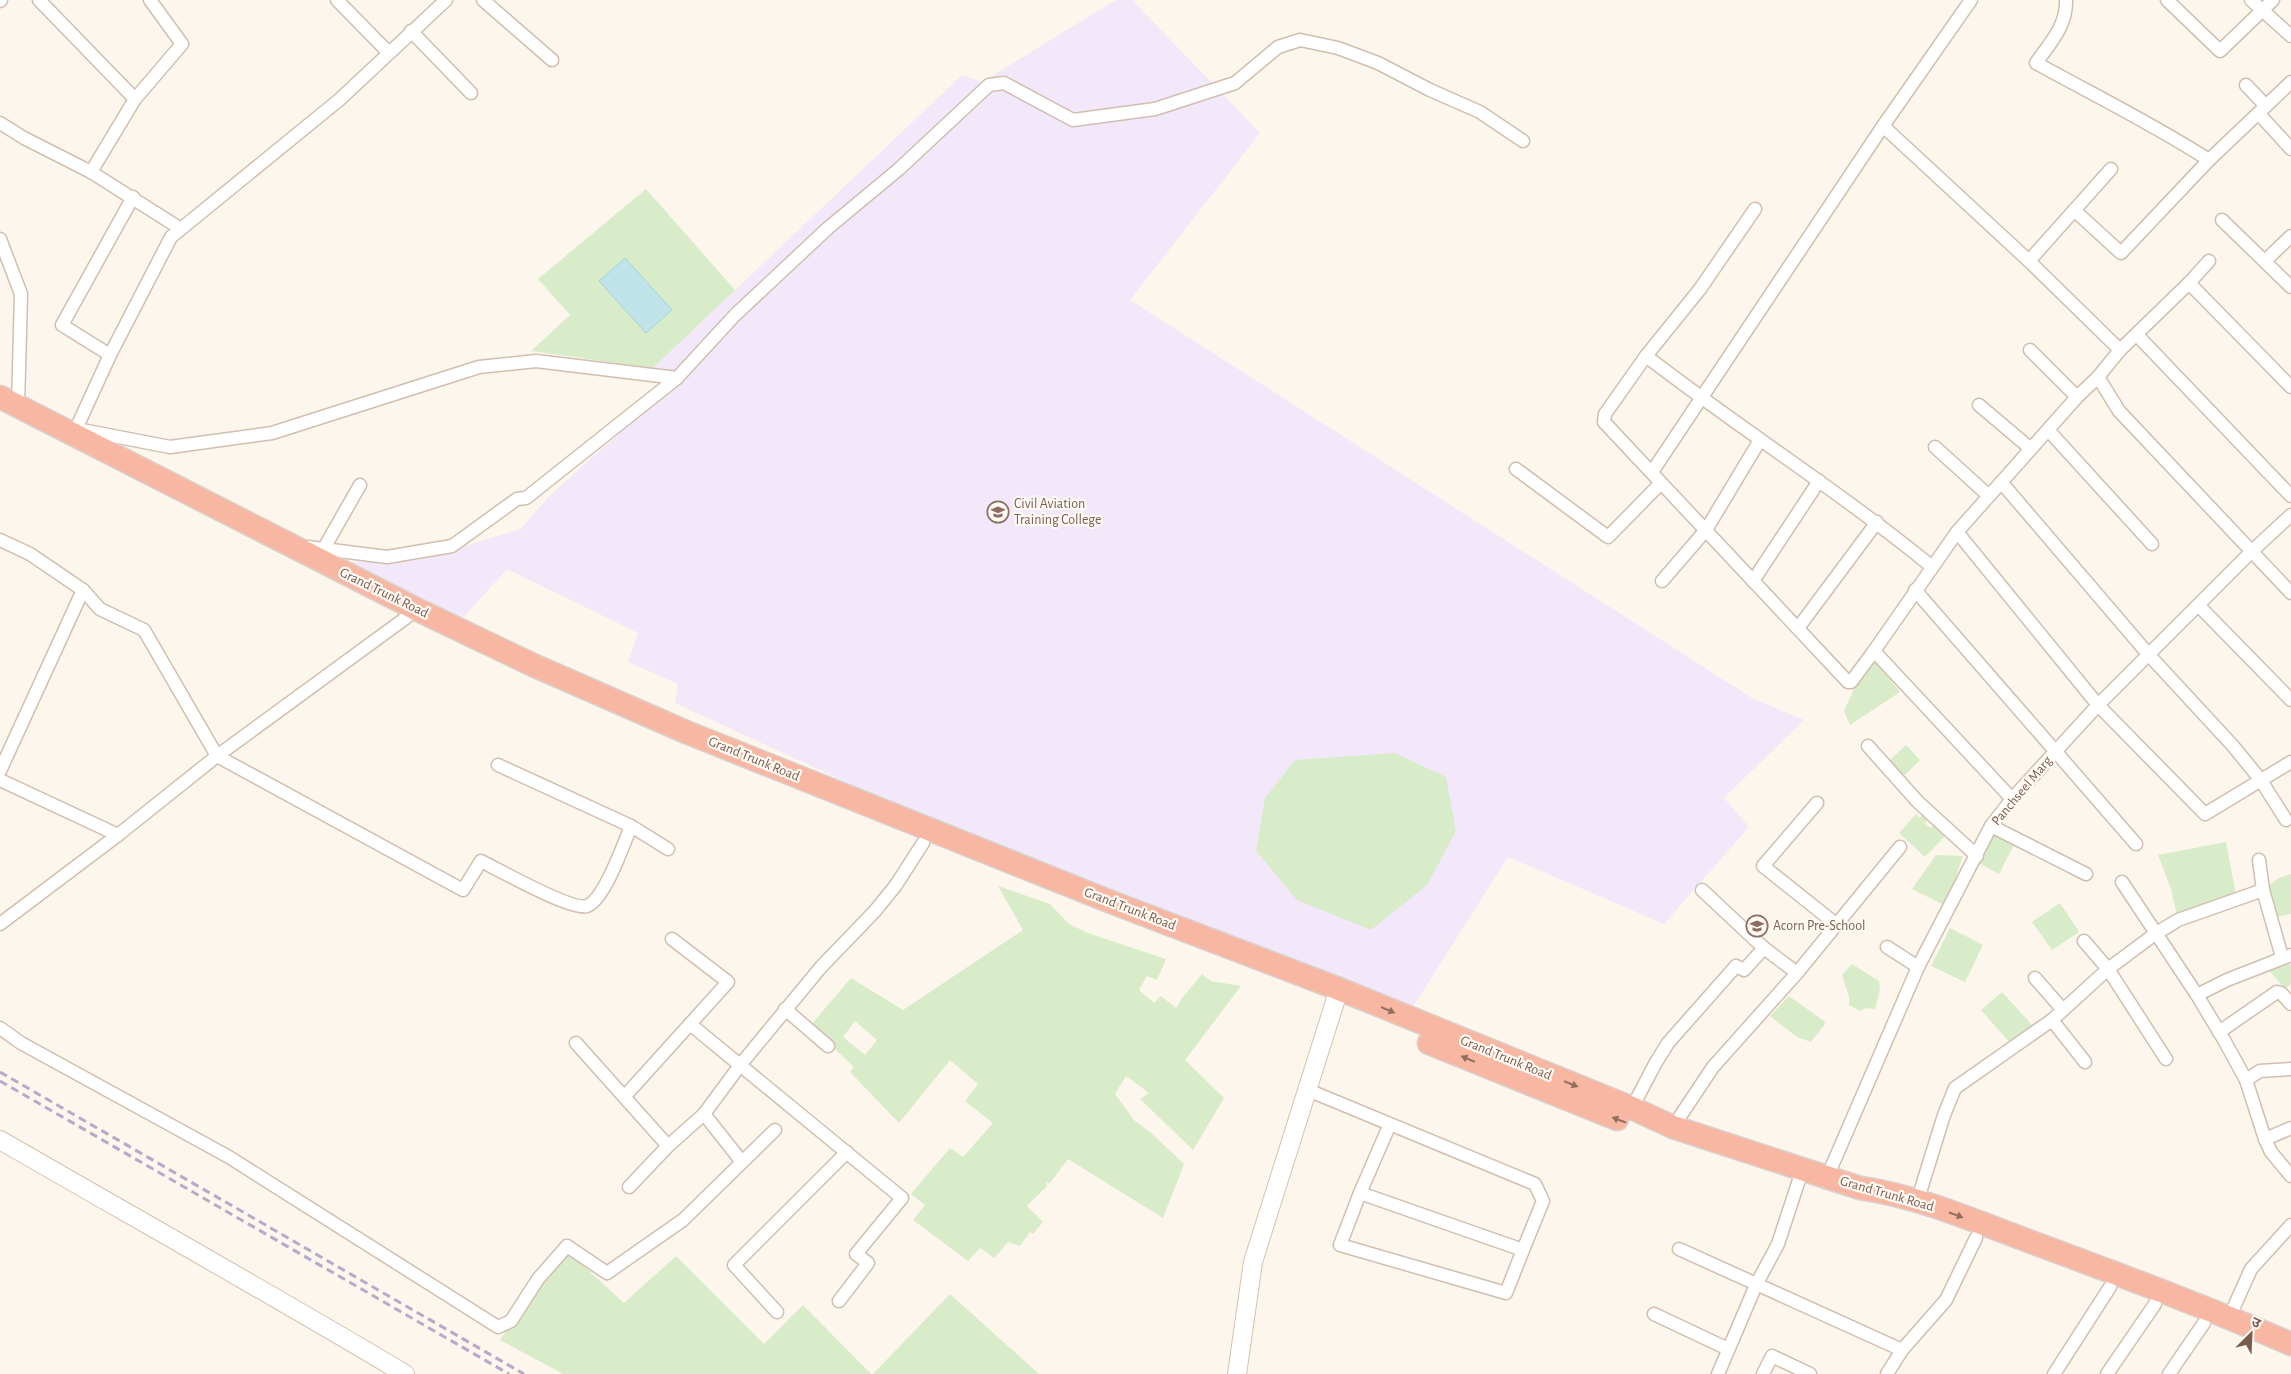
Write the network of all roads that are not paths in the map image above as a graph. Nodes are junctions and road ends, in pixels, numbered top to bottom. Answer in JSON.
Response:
{"nodes":[{"id":1,"x":39,"y":0,"type":"edge"},
{"id":2,"x":150,"y":0,"type":"edge"},
{"id":3,"x":337,"y":0,"type":"edge"},
{"id":4,"x":446,"y":0,"type":"edge"},
{"id":5,"x":483,"y":0,"type":"edge"},
{"id":6,"x":1971,"y":0,"type":"edge"},
{"id":7,"x":2066,"y":0,"type":"edge"},
{"id":8,"x":2167,"y":0,"type":"edge"},
{"id":9,"x":2251,"y":0,"type":"edge"},
{"id":10,"x":2273,"y":0,"type":"edge"},
{"id":11,"x":2263,"y":10,"type":"junction"},
{"id":12,"x":412,"y":31,"type":"junction"},
{"id":13,"x":2291,"y":36,"type":"edge"},
{"id":14,"x":388,"y":52,"type":"junction"},
{"id":15,"x":552,"y":60,"type":"dead end"},
{"id":16,"x":2291,"y":82,"type":"edge"},
{"id":17,"x":2246,"y":85,"type":"dead end"},
{"id":18,"x":471,"y":93,"type":"dead end"},
{"id":19,"x":134,"y":99,"type":"junction"},
{"id":20,"x":2262,"y":110,"type":"junction"},
{"id":21,"x":0,"y":123,"type":"edge"},
{"id":22,"x":1883,"y":126,"type":"junction"},
{"id":23,"x":1523,"y":142,"type":"dead end"},
{"id":24,"x":2291,"y":149,"type":"edge"},
{"id":25,"x":2210,"y":160,"type":"junction"},
{"id":26,"x":2111,"y":169,"type":"dead end"},
{"id":27,"x":92,"y":172,"type":"junction"},
{"id":28,"x":133,"y":197,"type":"junction"},
{"id":29,"x":1755,"y":209,"type":"dead end"},
{"id":30,"x":2074,"y":210,"type":"junction"},
{"id":31,"x":2222,"y":220,"type":"dead end"},
{"id":32,"x":181,"y":229,"type":"junction"},
{"id":33,"x":2291,"y":236,"type":"edge"},
{"id":34,"x":0,"y":239,"type":"edge"},
{"id":35,"x":2029,"y":261,"type":"junction"},
{"id":36,"x":2208,"y":261,"type":"dead end"},
{"id":37,"x":2265,"y":261,"type":"junction"},
{"id":38,"x":2189,"y":283,"type":"junction"},
{"id":39,"x":2291,"y":287,"type":"edge"},
{"id":40,"x":2137,"y":335,"type":"junction"},
{"id":41,"x":2030,"y":350,"type":"dead end"},
{"id":42,"x":2120,"y":350,"type":"junction"},
{"id":43,"x":110,"y":354,"type":"junction"},
{"id":44,"x":1646,"y":356,"type":"junction"},
{"id":45,"x":2098,"y":377,"type":"junction"},
{"id":46,"x":677,"y":378,"type":"junction"},
{"id":47,"x":2291,"y":387,"type":"edge"},
{"id":48,"x":2077,"y":398,"type":"junction"},
{"id":49,"x":1702,"y":399,"type":"junction"},
{"id":50,"x":6,"y":406,"type":"edge"},
{"id":51,"x":1979,"y":406,"type":"dead end"},
{"id":52,"x":72,"y":430,"type":"junction"},
{"id":53,"x":2049,"y":431,"type":"junction"},
{"id":54,"x":1760,"y":440,"type":"junction"},
{"id":55,"x":1935,"y":447,"type":"dead end"},
{"id":56,"x":2031,"y":450,"type":"junction"},
{"id":57,"x":1516,"y":469,"type":"dead end"},
{"id":58,"x":1652,"y":472,"type":"junction"},
{"id":59,"x":1819,"y":481,"type":"junction"},
{"id":60,"x":2001,"y":482,"type":"junction"},
{"id":61,"x":1661,"y":483,"type":"junction"},
{"id":62,"x":360,"y":485,"type":"dead end"},
{"id":63,"x":1989,"y":496,"type":"junction"},
{"id":64,"x":2291,"y":496,"type":"edge"},
{"id":65,"x":2291,"y":515,"type":"edge"},
{"id":66,"x":1877,"y":522,"type":"junction"},
{"id":67,"x":1706,"y":530,"type":"junction"},
{"id":68,"x":1957,"y":532,"type":"junction"},
{"id":69,"x":0,"y":540,"type":"edge"},
{"id":70,"x":284,"y":543,"type":"junction"},
{"id":71,"x":2152,"y":544,"type":"dead end"},
{"id":72,"x":323,"y":550,"type":"junction"},
{"id":73,"x":2251,"y":552,"type":"junction"},
{"id":74,"x":1931,"y":566,"type":"junction"},
{"id":75,"x":1662,"y":581,"type":"dead end"},
{"id":76,"x":1754,"y":581,"type":"junction"},
{"id":77,"x":83,"y":590,"type":"junction"},
{"id":78,"x":1915,"y":590,"type":"junction"},
{"id":79,"x":2291,"y":593,"type":"edge"},
{"id":80,"x":2199,"y":606,"type":"junction"},
{"id":81,"x":407,"y":617,"type":"junction"},
{"id":82,"x":1798,"y":628,"type":"junction"},
{"id":83,"x":1874,"y":651,"type":"junction"},
{"id":84,"x":2149,"y":655,"type":"junction"},
{"id":85,"x":2291,"y":700,"type":"edge"},
{"id":86,"x":2098,"y":705,"type":"junction"},
{"id":87,"x":1868,"y":746,"type":"dead end"},
{"id":88,"x":2056,"y":751,"type":"junction"},
{"id":89,"x":217,"y":756,"type":"junction"},
{"id":90,"x":2291,"y":762,"type":"edge"},
{"id":91,"x":498,"y":765,"type":"dead end"},
{"id":92,"x":0,"y":770,"type":"edge"},
{"id":93,"x":2260,"y":779,"type":"junction"},
{"id":94,"x":0,"y":780,"type":"edge"},
{"id":95,"x":2012,"y":799,"type":"junction"},
{"id":96,"x":1817,"y":804,"type":"dead end"},
{"id":97,"x":2286,"y":820,"type":"dead end"},
{"id":98,"x":631,"y":826,"type":"junction"},
{"id":99,"x":1991,"y":826,"type":"junction"},
{"id":100,"x":118,"y":835,"type":"junction"},
{"id":101,"x":923,"y":844,"type":"junction"},
{"id":102,"x":2136,"y":844,"type":"dead end"},
{"id":103,"x":1900,"y":847,"type":"dead end"},
{"id":104,"x":668,"y":849,"type":"dead end"},
{"id":105,"x":1977,"y":856,"type":"junction"},
{"id":106,"x":2258,"y":860,"type":"dead end"},
{"id":107,"x":2086,"y":874,"type":"dead end"},
{"id":108,"x":2122,"y":882,"type":"dead end"},
{"id":109,"x":1702,"y":890,"type":"dead end"},
{"id":110,"x":2263,"y":890,"type":"junction"},
{"id":111,"x":0,"y":924,"type":"edge"},
{"id":112,"x":1837,"y":925,"type":"junction"},
{"id":113,"x":2155,"y":934,"type":"junction"},
{"id":114,"x":672,"y":939,"type":"dead end"},
{"id":115,"x":2084,"y":941,"type":"dead end"},
{"id":116,"x":1888,"y":947,"type":"dead end"},
{"id":117,"x":1764,"y":948,"type":"junction"},
{"id":118,"x":2286,"y":956,"type":"edge"},
{"id":119,"x":1918,"y":967,"type":"junction"},
{"id":120,"x":2108,"y":969,"type":"junction"},
{"id":121,"x":1797,"y":973,"type":"junction"},
{"id":122,"x":2035,"y":978,"type":"dead end"},
{"id":123,"x":2197,"y":995,"type":"junction"},
{"id":124,"x":1337,"y":996,"type":"junction"},
{"id":125,"x":2291,"y":1004,"type":"edge"},
{"id":126,"x":786,"y":1009,"type":"junction"},
{"id":127,"x":2063,"y":1010,"type":"junction"},
{"id":128,"x":2052,"y":1020,"type":"junction"},
{"id":129,"x":690,"y":1024,"type":"junction"},
{"id":130,"x":0,"y":1028,"type":"edge"},
{"id":131,"x":2219,"y":1032,"type":"junction"},
{"id":132,"x":576,"y":1043,"type":"dead end"},
{"id":133,"x":828,"y":1046,"type":"dead end"},
{"id":134,"x":2166,"y":1059,"type":"dead end"},
{"id":135,"x":2085,"y":1062,"type":"dead end"},
{"id":136,"x":741,"y":1064,"type":"junction"},
{"id":137,"x":2291,"y":1069,"type":"edge"},
{"id":138,"x":2246,"y":1080,"type":"junction"},
{"id":139,"x":1307,"y":1090,"type":"junction"},
{"id":140,"x":625,"y":1096,"type":"junction"},
{"id":141,"x":1632,"y":1108,"type":"junction"},
{"id":142,"x":704,"y":1114,"type":"junction"},
{"id":143,"x":1390,"y":1124,"type":"junction"},
{"id":144,"x":1673,"y":1127,"type":"junction"},
{"id":145,"x":2291,"y":1128,"type":"edge"},
{"id":146,"x":775,"y":1130,"type":"dead end"},
{"id":147,"x":2265,"y":1139,"type":"junction"},
{"id":148,"x":0,"y":1140,"type":"edge"},
{"id":149,"x":668,"y":1146,"type":"junction"},
{"id":150,"x":847,"y":1152,"type":"junction"},
{"id":151,"x":742,"y":1162,"type":"junction"},
{"id":152,"x":2291,"y":1176,"type":"edge"},
{"id":153,"x":1799,"y":1180,"type":"junction"},
{"id":154,"x":1825,"y":1181,"type":"junction"},
{"id":155,"x":629,"y":1187,"type":"dead end"},
{"id":156,"x":1360,"y":1193,"type":"junction"},
{"id":157,"x":1918,"y":1202,"type":"junction"},
{"id":158,"x":2291,"y":1225,"type":"edge"},
{"id":159,"x":1976,"y":1238,"type":"junction"},
{"id":160,"x":1680,"y":1249,"type":"dead end"},
{"id":161,"x":1523,"y":1250,"type":"junction"},
{"id":162,"x":1756,"y":1285,"type":"junction"},
{"id":163,"x":2110,"y":1287,"type":"junction"},
{"id":164,"x":839,"y":1301,"type":"dead end"},
{"id":165,"x":2155,"y":1304,"type":"junction"},
{"id":166,"x":776,"y":1312,"type":"dead end"},
{"id":167,"x":1654,"y":1314,"type":"dead end"},
{"id":168,"x":2229,"y":1318,"type":"junction"},
{"id":169,"x":2204,"y":1323,"type":"junction"},
{"id":170,"x":2291,"y":1344,"type":"edge"},
{"id":171,"x":1728,"y":1349,"type":"junction"},
{"id":172,"x":1902,"y":1350,"type":"junction"},
{"id":173,"x":2291,"y":1359,"type":"edge"},
{"id":174,"x":405,"y":1374,"type":"edge"},
{"id":175,"x":1237,"y":1374,"type":"edge"},
{"id":176,"x":1718,"y":1374,"type":"edge"},
{"id":177,"x":1764,"y":1374,"type":"edge"},
{"id":178,"x":1810,"y":1374,"type":"edge"},
{"id":179,"x":1887,"y":1374,"type":"edge"},
{"id":180,"x":2054,"y":1374,"type":"edge"},
{"id":181,"x":2107,"y":1374,"type":"edge"},
{"id":182,"x":2169,"y":1374,"type":"edge"}],
"edges":[{"from":1,"to":19,"type":"street"},
{"from":2,"to":19,"type":"street"},
{"from":3,"to":14,"type":"street"},
{"from":4,"to":12,"type":"street"},
{"from":5,"to":15,"type":"street"},
{"from":6,"to":22,"type":"street"},
{"from":7,"to":25,"type":"street"},
{"from":8,"to":11,"type":"street"},
{"from":9,"to":11,"type":"street"},
{"from":10,"to":11,"type":"street"},
{"from":11,"to":13,"type":"street"},
{"from":12,"to":14,"type":"street"},
{"from":12,"to":18,"type":"street"},
{"from":14,"to":32,"type":"street"},
{"from":16,"to":20,"type":"street"},
{"from":17,"to":20,"type":"street"},
{"from":19,"to":27,"type":"street"},
{"from":20,"to":24,"type":"street"},
{"from":20,"to":25,"type":"street"},
{"from":21,"to":27,"type":"street"},
{"from":22,"to":35,"type":"street"},
{"from":22,"to":49,"type":"street"},
{"from":23,"to":46,"type":"street"},
{"from":25,"to":30,"type":"street"},
{"from":26,"to":30,"type":"street"},
{"from":27,"to":28,"type":"street"},
{"from":28,"to":32,"type":"street"},
{"from":28,"to":43,"type":"street"},
{"from":29,"to":44,"type":"street"},
{"from":30,"to":35,"type":"street"},
{"from":31,"to":37,"type":"street"},
{"from":32,"to":43,"type":"street"},
{"from":33,"to":37,"type":"street"},
{"from":34,"to":50,"type":"street"},
{"from":35,"to":42,"type":"street"},
{"from":36,"to":38,"type":"street"},
{"from":37,"to":39,"type":"street"},
{"from":38,"to":40,"type":"street"},
{"from":38,"to":47,"type":"street"},
{"from":40,"to":42,"type":"street"},
{"from":40,"to":64,"type":"street"},
{"from":41,"to":48,"type":"street"},
{"from":42,"to":45,"type":"street"},
{"from":43,"to":52,"type":"street"},
{"from":44,"to":49,"type":"street"},
{"from":44,"to":58,"type":"street"},
{"from":45,"to":48,"type":"street"},
{"from":45,"to":73,"type":"street"},
{"from":46,"to":52,"type":"street"},
{"from":46,"to":72,"type":"street"},
{"from":48,"to":53,"type":"street"},
{"from":49,"to":54,"type":"street"},
{"from":49,"to":58,"type":"street"},
{"from":50,"to":52,"type":"highway","name":"Grand Trunk Road"},
{"from":50,"to":81,"type":"highway","name":"Grand Trunk Road"},
{"from":51,"to":56,"type":"street"},
{"from":52,"to":70,"type":"highway","name":"Grand Trunk Road"},
{"from":53,"to":56,"type":"street"},
{"from":53,"to":71,"type":"street"},
{"from":54,"to":59,"type":"street"},
{"from":54,"to":67,"type":"street"},
{"from":55,"to":63,"type":"street"},
{"from":56,"to":60,"type":"street"},
{"from":57,"to":61,"type":"street"},
{"from":58,"to":61,"type":"street"},
{"from":59,"to":66,"type":"street"},
{"from":59,"to":76,"type":"street"},
{"from":60,"to":63,"type":"street"},
{"from":60,"to":84,"type":"street"},
{"from":61,"to":67,"type":"street"},
{"from":62,"to":72,"type":"street"},
{"from":63,"to":68,"type":"street"},
{"from":65,"to":73,"type":"street","name":"Panchseel Marg"},
{"from":66,"to":74,"type":"street"},
{"from":66,"to":82,"type":"street"},
{"from":67,"to":75,"type":"street"},
{"from":67,"to":76,"type":"street"},
{"from":68,"to":74,"type":"street"},
{"from":68,"to":86,"type":"street"},
{"from":69,"to":77,"type":"street"},
{"from":70,"to":72,"type":"street"},
{"from":70,"to":124,"type":"highway","name":"Grand Trunk Road"},
{"from":73,"to":79,"type":"street"},
{"from":73,"to":80,"type":"street","name":"Panchseel Marg"},
{"from":74,"to":78,"type":"street"},
{"from":76,"to":82,"type":"street"},
{"from":77,"to":89,"type":"street"},
{"from":77,"to":92,"type":"street"},
{"from":78,"to":83,"type":"street"},
{"from":78,"to":88,"type":"street"},
{"from":80,"to":84,"type":"street","name":"Panchseel Marg"},
{"from":80,"to":85,"type":"street"},
{"from":81,"to":89,"type":"street"},
{"from":81,"to":101,"type":"highway","name":"Grand Trunk Road"},
{"from":82,"to":83,"type":"street"},
{"from":83,"to":95,"type":"street"},
{"from":84,"to":86,"type":"street","name":"Panchseel Marg"},
{"from":84,"to":93,"type":"street"},
{"from":86,"to":88,"type":"street","name":"Panchseel Marg"},
{"from":86,"to":93,"type":"street"},
{"from":87,"to":105,"type":"street"},
{"from":88,"to":95,"type":"street","name":"Panchseel Marg"},
{"from":88,"to":102,"type":"street"},
{"from":89,"to":98,"type":"street"},
{"from":89,"to":100,"type":"street"},
{"from":90,"to":93,"type":"street"},
{"from":91,"to":98,"type":"street"},
{"from":93,"to":97,"type":"street"},
{"from":94,"to":100,"type":"street"},
{"from":95,"to":99,"type":"street","name":"Panchseel Marg"},
{"from":96,"to":112,"type":"street"},
{"from":98,"to":104,"type":"street"},
{"from":99,"to":105,"type":"street","name":"Panchseel Marg"},
{"from":99,"to":107,"type":"street"},
{"from":100,"to":111,"type":"street"},
{"from":101,"to":124,"type":"highway","name":"Grand Trunk Road"},
{"from":101,"to":126,"type":"street"},
{"from":103,"to":112,"type":"street"},
{"from":105,"to":119,"type":"street","name":"Panchseel Marg"},
{"from":106,"to":110,"type":"street"},
{"from":108,"to":113,"type":"street"},
{"from":109,"to":117,"type":"street"},
{"from":110,"to":113,"type":"street"},
{"from":110,"to":118,"type":"street"},
{"from":112,"to":121,"type":"street"},
{"from":113,"to":120,"type":"street"},
{"from":113,"to":123,"type":"street"},
{"from":114,"to":129,"type":"street"},
{"from":115,"to":120,"type":"street"},
{"from":116,"to":119,"type":"street"},
{"from":117,"to":121,"type":"street"},
{"from":117,"to":141,"type":"street"},
{"from":118,"to":123,"type":"street"},
{"from":119,"to":154,"type":"street","name":"Panchseel Marg"},
{"from":120,"to":127,"type":"street"},
{"from":120,"to":134,"type":"street"},
{"from":121,"to":144,"type":"street"},
{"from":122,"to":127,"type":"street"},
{"from":123,"to":131,"type":"street"},
{"from":124,"to":139,"type":"main road"},
{"from":124,"to":141,"type":"highway","name":"Grand Trunk Road","one_way":true},
{"from":153,"to":124,"type":"highway","name":"Grand Trunk Road","one_way":true},
{"from":125,"to":131,"type":"street"},
{"from":126,"to":133,"type":"street"},
{"from":126,"to":136,"type":"street"},
{"from":127,"to":128,"type":"street"},
{"from":128,"to":135,"type":"street"},
{"from":128,"to":157,"type":"street"},
{"from":129,"to":136,"type":"street"},
{"from":129,"to":140,"type":"street"},
{"from":130,"to":151,"type":"street"},
{"from":131,"to":138,"type":"street"},
{"from":132,"to":140,"type":"street"},
{"from":136,"to":142,"type":"street"},
{"from":136,"to":150,"type":"street"},
{"from":137,"to":138,"type":"street"},
{"from":138,"to":147,"type":"street"},
{"from":139,"to":143,"type":"street"},
{"from":139,"to":175,"type":"main road"},
{"from":140,"to":149,"type":"street"},
{"from":141,"to":144,"type":"highway","name":"Grand Trunk Road"},
{"from":142,"to":149,"type":"street"},
{"from":142,"to":151,"type":"street"},
{"from":143,"to":156,"type":"street"},
{"from":143,"to":161,"type":"street"},
{"from":144,"to":154,"type":"highway","name":"Grand Trunk Road"},
{"from":145,"to":147,"type":"street"},
{"from":146,"to":151,"type":"street"},
{"from":147,"to":152,"type":"street"},
{"from":148,"to":174,"type":"main road"},
{"from":149,"to":155,"type":"street"},
{"from":150,"to":164,"type":"street"},
{"from":150,"to":166,"type":"street"},
{"from":153,"to":154,"type":"highway","name":"Grand Trunk Road"},
{"from":153,"to":162,"type":"street"},
{"from":154,"to":157,"type":"highway","name":"Grand Trunk Road"},
{"from":154,"to":159,"type":"highway","name":"Grand Trunk Road"},
{"from":156,"to":161,"type":"street"},
{"from":156,"to":161,"type":"street"},
{"from":157,"to":168,"type":"highway","name":"Grand Trunk Road","one_way":true},
{"from":158,"to":168,"type":"street"},
{"from":159,"to":163,"type":"highway","name":"Grand Trunk Road"},
{"from":159,"to":172,"type":"street"},
{"from":160,"to":162,"type":"street"},
{"from":162,"to":171,"type":"street"},
{"from":162,"to":172,"type":"street"},
{"from":163,"to":165,"type":"highway","name":"Grand Trunk Road"},
{"from":163,"to":180,"type":"street"},
{"from":165,"to":169,"type":"highway","name":"Grand Trunk Road"},
{"from":165,"to":181,"type":"street"},
{"from":167,"to":171,"type":"street"},
{"from":168,"to":170,"type":"highway","name":"Grand Trunk Road"},
{"from":169,"to":173,"type":"highway","name":"Grand Trunk Road"},
{"from":169,"to":182,"type":"street"},
{"from":171,"to":176,"type":"street"},
{"from":172,"to":179,"type":"street"},
{"from":177,"to":178,"type":"street"}]}
